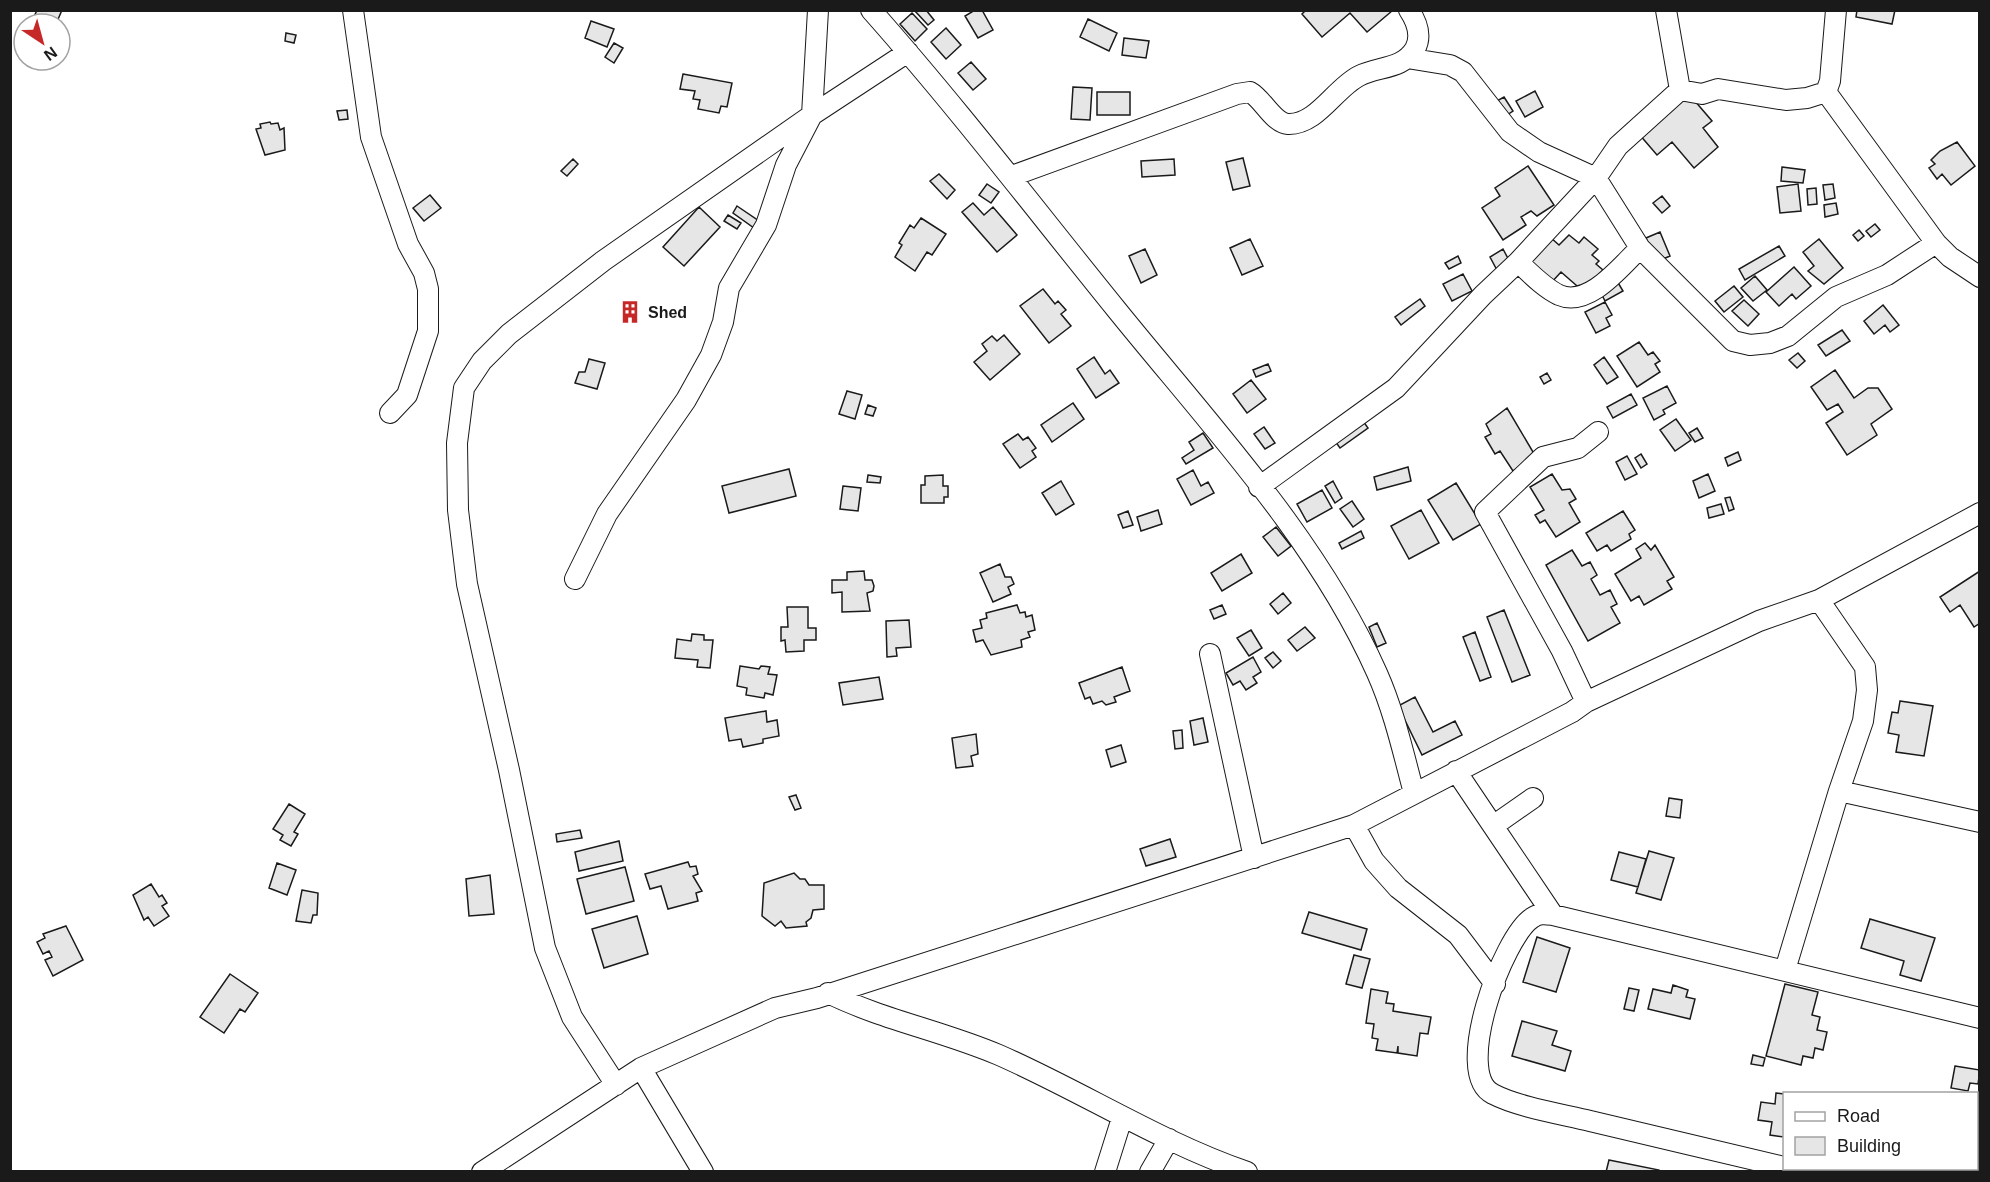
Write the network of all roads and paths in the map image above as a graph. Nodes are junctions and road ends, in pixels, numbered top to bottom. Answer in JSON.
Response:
{"nodes":[{"id":1,"x":353,"y":10,"type":"edge"},
{"id":2,"x":818,"y":10,"type":"edge"},
{"id":3,"x":871,"y":10,"type":"edge"},
{"id":4,"x":1409,"y":10,"type":"edge"},
{"id":5,"x":1666,"y":10,"type":"edge"},
{"id":6,"x":1836,"y":10,"type":"edge"},
{"id":7,"x":908,"y":52,"type":"junction"},
{"id":8,"x":1407,"y":58,"type":"junction"},
{"id":9,"x":1680,"y":90,"type":"junction"},
{"id":10,"x":1826,"y":92,"type":"junction"},
{"id":11,"x":812,"y":115,"type":"junction"},
{"id":12,"x":1012,"y":176,"type":"junction"},
{"id":13,"x":1596,"y":178,"type":"junction"},
{"id":14,"x":1936,"y":243,"type":"junction"},
{"id":15,"x":1640,"y":248,"type":"junction"},
{"id":16,"x":1518,"y":262,"type":"junction"},
{"id":17,"x":1980,"y":277,"type":"edge"},
{"id":18,"x":390,"y":413,"type":"dead end"},
{"id":19,"x":1598,"y":432,"type":"dead end"},
{"id":20,"x":1259,"y":487,"type":"junction"},
{"id":21,"x":1980,"y":513,"type":"edge"},
{"id":22,"x":575,"y":579,"type":"dead end"},
{"id":23,"x":1819,"y":600,"type":"junction"},
{"id":24,"x":1210,"y":654,"type":"dead end"},
{"id":25,"x":1586,"y":702,"type":"junction"},
{"id":26,"x":1456,"y":771,"type":"junction"},
{"id":27,"x":1839,"y":791,"type":"junction"},
{"id":28,"x":1414,"y":793,"type":"junction"},
{"id":29,"x":1533,"y":798,"type":"dead end"},
{"id":30,"x":1980,"y":822,"type":"edge"},
{"id":31,"x":1354,"y":825,"type":"junction"},
{"id":32,"x":1493,"y":826,"type":"junction"},
{"id":33,"x":1254,"y":858,"type":"junction"},
{"id":34,"x":1553,"y":915,"type":"junction"},
{"id":35,"x":1785,"y":970,"type":"junction"},
{"id":36,"x":1495,"y":984,"type":"junction"},
{"id":37,"x":828,"y":993,"type":"junction"},
{"id":38,"x":1980,"y":1018,"type":"edge"},
{"id":39,"x":641,"y":1068,"type":"junction"},
{"id":40,"x":616,"y":1085,"type":"junction"},
{"id":41,"x":1122,"y":1118,"type":"junction"},
{"id":42,"x":1169,"y":1139,"type":"junction"},
{"id":43,"x":1783,"y":1167,"type":"edge"},
{"id":44,"x":482,"y":1172,"type":"edge"},
{"id":45,"x":703,"y":1172,"type":"edge"},
{"id":46,"x":1105,"y":1172,"type":"edge"},
{"id":47,"x":1150,"y":1172,"type":"edge"},
{"id":48,"x":1247,"y":1172,"type":"edge"}],
"edges":[{"from":1,"to":18,"type":"street"},
{"from":2,"to":11,"type":"street"},
{"from":3,"to":7,"type":"street"},
{"from":4,"to":8,"type":"street"},
{"from":5,"to":9,"type":"street"},
{"from":6,"to":10,"type":"street"},
{"from":7,"to":11,"type":"street"},
{"from":7,"to":12,"type":"street"},
{"from":8,"to":12,"type":"street"},
{"from":8,"to":13,"type":"street"},
{"from":9,"to":10,"type":"street"},
{"from":9,"to":13,"type":"street"},
{"from":10,"to":14,"type":"street"},
{"from":11,"to":22,"type":"street"},
{"from":11,"to":40,"type":"street"},
{"from":12,"to":20,"type":"street"},
{"from":13,"to":15,"type":"street"},
{"from":13,"to":16,"type":"street"},
{"from":14,"to":15,"type":"street"},
{"from":14,"to":17,"type":"street"},
{"from":15,"to":16,"type":"street"},
{"from":16,"to":20,"type":"street"},
{"from":19,"to":25,"type":"street"},
{"from":20,"to":28,"type":"street"},
{"from":21,"to":23,"type":"street"},
{"from":23,"to":25,"type":"street"},
{"from":23,"to":27,"type":"street"},
{"from":24,"to":33,"type":"street"},
{"from":25,"to":26,"type":"street"},
{"from":26,"to":28,"type":"street"},
{"from":26,"to":32,"type":"street"},
{"from":27,"to":30,"type":"street"},
{"from":27,"to":35,"type":"street"},
{"from":28,"to":31,"type":"street"},
{"from":29,"to":32,"type":"street"},
{"from":31,"to":33,"type":"street"},
{"from":31,"to":36,"type":"street"},
{"from":32,"to":34,"type":"street"},
{"from":33,"to":37,"type":"street"},
{"from":34,"to":35,"type":"street"},
{"from":34,"to":36,"type":"street"},
{"from":35,"to":38,"type":"street"},
{"from":36,"to":43,"type":"street"},
{"from":37,"to":39,"type":"street"},
{"from":37,"to":41,"type":"street"},
{"from":39,"to":40,"type":"street"},
{"from":39,"to":45,"type":"street"},
{"from":40,"to":44,"type":"street"},
{"from":41,"to":42,"type":"street"},
{"from":41,"to":46,"type":"street"},
{"from":42,"to":47,"type":"street"},
{"from":42,"to":48,"type":"street"}]}
